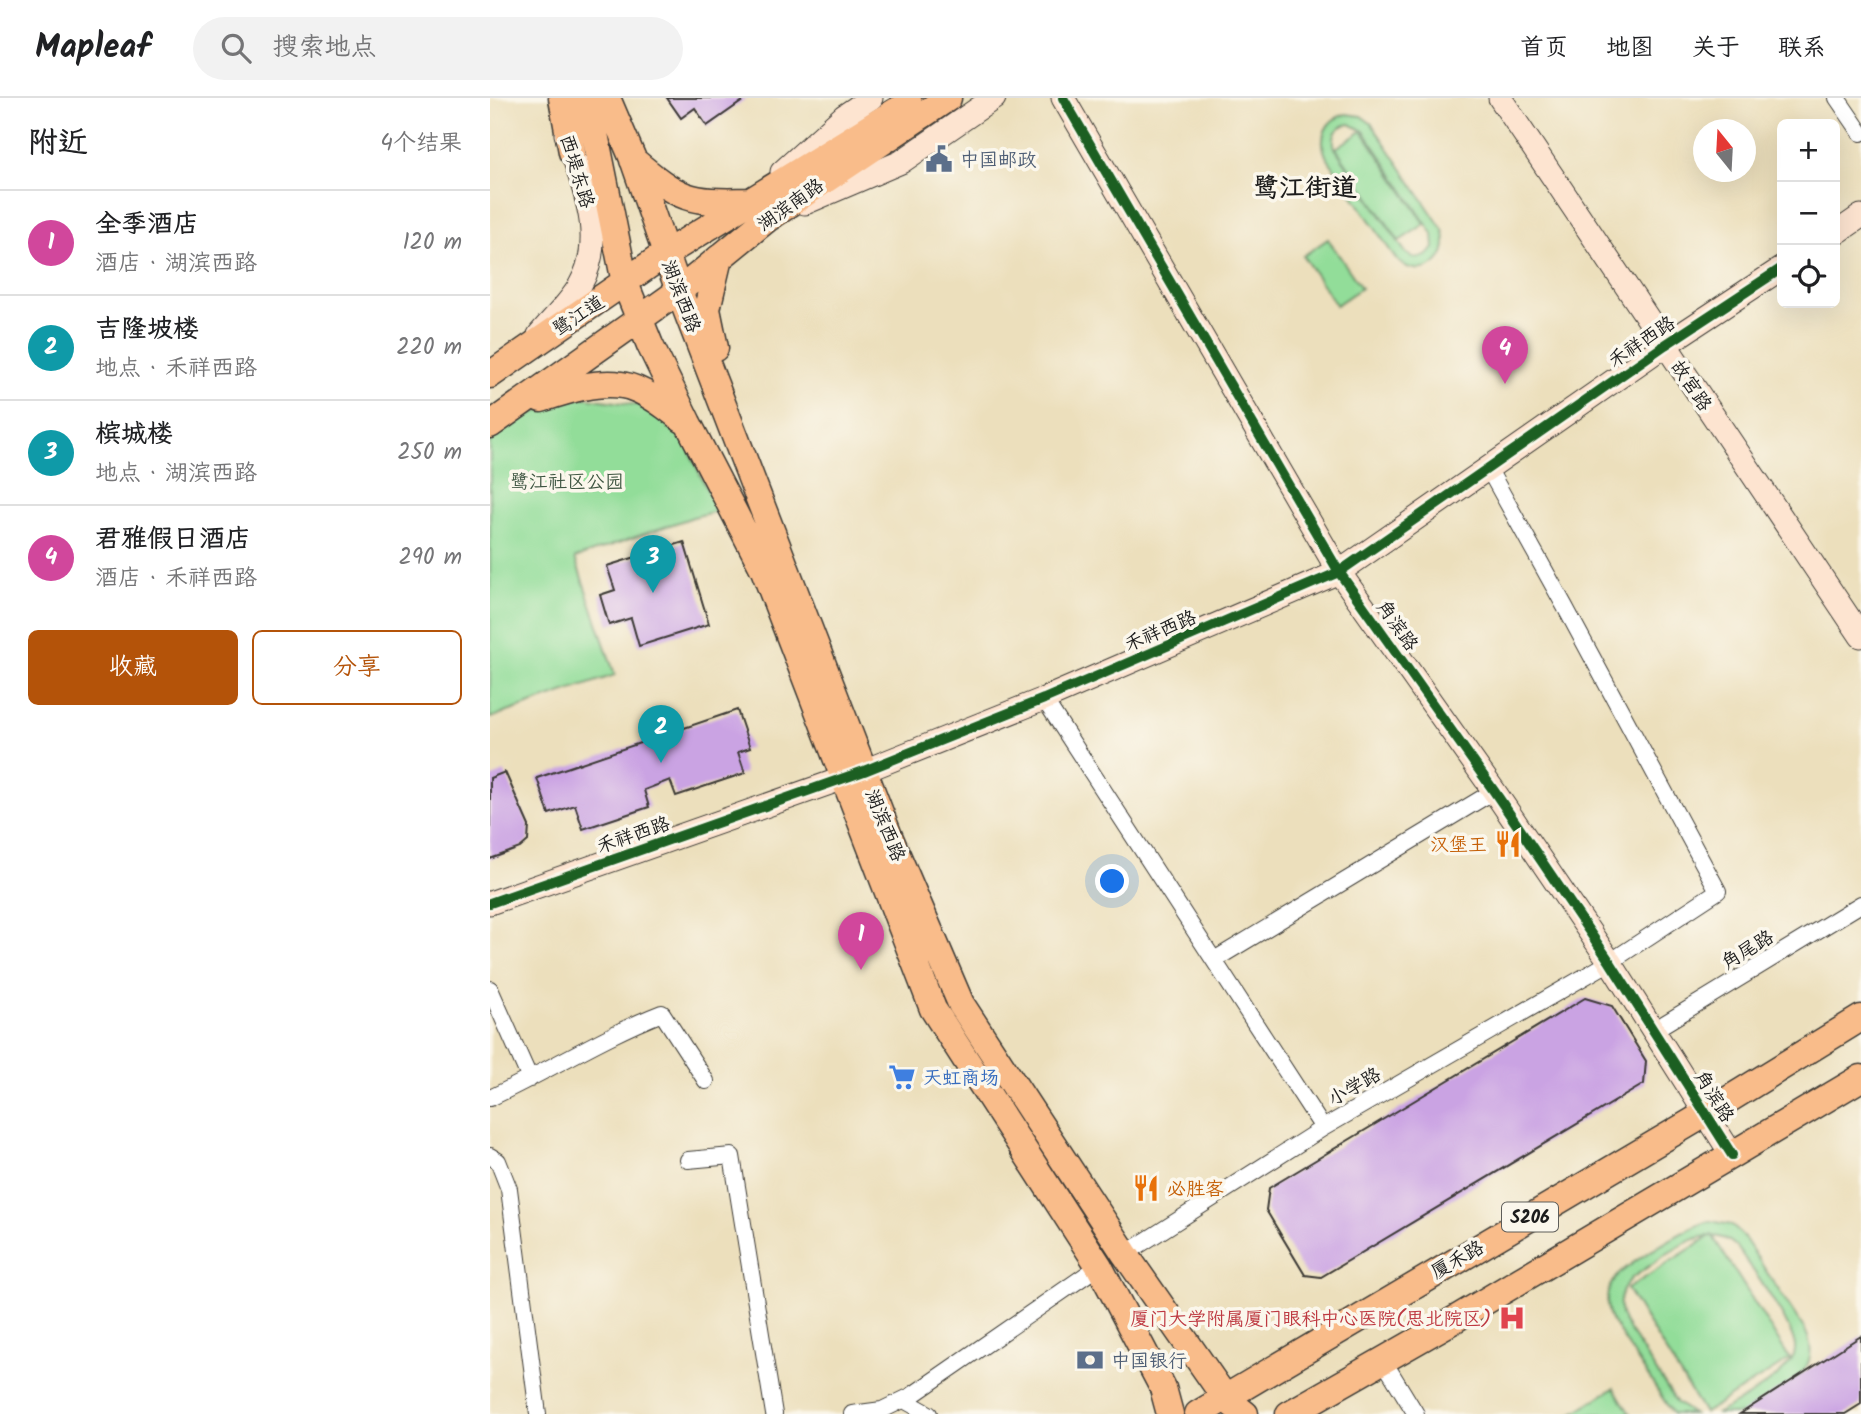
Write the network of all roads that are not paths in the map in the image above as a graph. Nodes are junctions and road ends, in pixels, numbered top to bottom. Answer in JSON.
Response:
{"nodes":[{"id":1,"x":555,"y":98,"type":"edge"},
{"id":2,"x":562,"y":98,"type":"edge"},
{"id":3,"x":585,"y":98,"type":"edge"},
{"id":4,"x":607,"y":98,"type":"edge"},
{"id":5,"x":871,"y":98,"type":"edge"},
{"id":6,"x":917,"y":98,"type":"edge"},
{"id":7,"x":947,"y":98,"type":"edge"},
{"id":8,"x":994,"y":98,"type":"edge"},
{"id":9,"x":1063,"y":98,"type":"edge"},
{"id":10,"x":1500,"y":98,"type":"edge"},
{"id":11,"x":1837,"y":98,"type":"edge"},
{"id":12,"x":1861,"y":133,"type":"edge"},
{"id":13,"x":572,"y":152,"type":"junction"},
{"id":14,"x":633,"y":159,"type":"junction"},
{"id":15,"x":759,"y":210,"type":"junction"},
{"id":16,"x":1861,"y":216,"type":"edge"},
{"id":17,"x":1840,"y":231,"type":"edge"},
{"id":18,"x":666,"y":254,"type":"junction"},
{"id":19,"x":719,"y":258,"type":"junction"},
{"id":20,"x":1777,"y":271,"type":"edge"},
{"id":21,"x":625,"y":283,"type":"junction"},
{"id":22,"x":670,"y":297,"type":"junction"},
{"id":23,"x":639,"y":319,"type":"junction"},
{"id":24,"x":1665,"y":345,"type":"junction"},
{"id":25,"x":527,"y":350,"type":"junction"},
{"id":26,"x":490,"y":375,"type":"edge"},
{"id":27,"x":513,"y":409,"type":"junction"},
{"id":28,"x":688,"y":423,"type":"junction"},
{"id":29,"x":490,"y":425,"type":"edge"},
{"id":30,"x":732,"y":425,"type":"junction"},
{"id":31,"x":1488,"y":468,"type":"junction"},
{"id":32,"x":763,"y":505,"type":"junction"},
{"id":33,"x":1339,"y":572,"type":"junction"},
{"id":34,"x":1861,"y":636,"type":"edge"},
{"id":35,"x":1044,"y":699,"type":"junction"},
{"id":36,"x":854,"y":774,"type":"junction"},
{"id":37,"x":1494,"y":791,"type":"junction"},
{"id":38,"x":490,"y":903,"type":"edge"},
{"id":39,"x":1861,"y":904,"type":"edge"},
{"id":40,"x":1214,"y":960,"type":"junction"},
{"id":41,"x":1610,"y":962,"type":"junction"},
{"id":42,"x":490,"y":989,"type":"edge"},
{"id":43,"x":1861,"y":1018,"type":"edge"},
{"id":44,"x":1654,"y":1030,"type":"junction"},
{"id":45,"x":1861,"y":1078,"type":"edge"},
{"id":46,"x":530,"y":1079,"type":"junction"},
{"id":47,"x":706,"y":1081,"type":"dead end"},
{"id":48,"x":490,"y":1098,"type":"edge"},
{"id":49,"x":1704,"y":1114,"type":"junction"},
{"id":50,"x":1323,"y":1128,"type":"junction"},
{"id":51,"x":1732,"y":1155,"type":"junction"},
{"id":52,"x":490,"y":1156,"type":"edge"},
{"id":53,"x":688,"y":1160,"type":"dead end"},
{"id":54,"x":1125,"y":1254,"type":"junction"},
{"id":55,"x":1100,"y":1266,"type":"junction"},
{"id":56,"x":1383,"y":1360,"type":"junction"},
{"id":57,"x":904,"y":1400,"type":"junction"},
{"id":58,"x":1235,"y":1406,"type":"edge"},
{"id":59,"x":538,"y":1414,"type":"edge"},
{"id":60,"x":774,"y":1414,"type":"edge"},
{"id":61,"x":852,"y":1414,"type":"edge"},
{"id":62,"x":929,"y":1414,"type":"edge"},
{"id":63,"x":1170,"y":1414,"type":"edge"},
{"id":64,"x":1198,"y":1414,"type":"edge"},
{"id":65,"x":1289,"y":1414,"type":"edge"},
{"id":66,"x":1416,"y":1414,"type":"edge"}],
"edges":[{"from":1,"to":13,"type":"street","name":"西堤东路"},
{"from":2,"to":13,"type":"main road"},
{"from":3,"to":21,"type":"main road","name":"湖滨西路"},
{"from":4,"to":14,"type":"main road","name":"湖滨西路"},
{"from":5,"to":15,"type":"street"},
{"from":6,"to":15,"type":"main road","name":"湖滨南路"},
{"from":7,"to":15,"type":"main road","name":"湖滨南路"},
{"from":8,"to":15,"type":"street"},
{"from":9,"to":33,"type":"street","name":"角滨路"},
{"from":10,"to":24,"type":"street","name":"故宫路"},
{"from":11,"to":12,"type":"street"},
{"from":13,"to":25,"type":"street","name":"西堤东路"},
{"from":14,"to":15,"type":"main road"},
{"from":14,"to":18,"type":"main road","name":"湖滨西路"},
{"from":15,"to":18,"type":"main road","name":"湖滨南路"},
{"from":15,"to":19,"type":"main road","name":"湖滨南路"},
{"from":16,"to":17,"type":"street"},
{"from":18,"to":21,"type":"main road","name":"鹭江道"},
{"from":18,"to":22,"type":"main road","name":"湖滨西路"},
{"from":19,"to":22,"type":"main road","name":"湖滨南路"},
{"from":19,"to":30,"type":"main road"},
{"from":20,"to":24,"type":"street","name":"禾祥西路"},
{"from":21,"to":22,"type":"main road"},
{"from":21,"to":23,"type":"main road","name":"湖滨西路"},
{"from":21,"to":25,"type":"main road","name":"鹭江道"},
{"from":22,"to":23,"type":"main road","name":"湖滨南路"},
{"from":22,"to":30,"type":"main road","name":"湖滨西路"},
{"from":22,"to":32,"type":"main road"},
{"from":23,"to":27,"type":"main road","name":"鹭江道"},
{"from":23,"to":28,"type":"main road","name":"湖滨西路"},
{"from":24,"to":31,"type":"street","name":"禾祥西路"},
{"from":24,"to":34,"type":"street","name":"故宫路"},
{"from":25,"to":26,"type":"main road","name":"鹭江道"},
{"from":27,"to":28,"type":"main road"},
{"from":27,"to":29,"type":"main road","name":"鹭江道"},
{"from":28,"to":36,"type":"main road","name":"湖滨西路"},
{"from":30,"to":32,"type":"main road","name":"湖滨西路"},
{"from":31,"to":33,"type":"street","name":"禾祥西路"},
{"from":31,"to":41,"type":"street","name":"小学路"},
{"from":32,"to":36,"type":"main road","name":"湖滨西路"},
{"from":33,"to":35,"type":"street","name":"禾祥西路"},
{"from":33,"to":37,"type":"street","name":"角滨路"},
{"from":35,"to":36,"type":"street","name":"禾祥西路"},
{"from":35,"to":40,"type":"street"},
{"from":36,"to":38,"type":"street","name":"禾祥西路"},
{"from":36,"to":54,"type":"main road","name":"湖滨西路"},
{"from":36,"to":55,"type":"main road","name":"湖滨西路"},
{"from":37,"to":40,"type":"street"},
{"from":37,"to":41,"type":"street","name":"角滨路"},
{"from":39,"to":44,"type":"street","name":"角尾路"},
{"from":40,"to":50,"type":"street"},
{"from":41,"to":44,"type":"street","name":"角滨路"},
{"from":41,"to":50,"type":"street","name":"小学路"},
{"from":42,"to":46,"type":"street"},
{"from":43,"to":49,"type":"main road","name":"厦禾路","number":"S206"},
{"from":44,"to":49,"type":"street","name":"角滨路"},
{"from":45,"to":51,"type":"main road","number":"S206"},
{"from":46,"to":47,"type":"street"},
{"from":46,"to":48,"type":"street"},
{"from":49,"to":51,"type":"street","name":"角滨路"},
{"from":49,"to":58,"type":"main road","name":"厦禾路","number":"S206"},
{"from":50,"to":54,"type":"street","name":"小学路"},
{"from":51,"to":56,"type":"main road","number":"S206"},
{"from":52,"to":59,"type":"street"},
{"from":53,"to":60,"type":"street"},
{"from":54,"to":58,"type":"main road","name":"湖滨西路"},
{"from":55,"to":57,"type":"street"},
{"from":55,"to":63,"type":"main road","name":"湖滨西路"},
{"from":56,"to":65,"type":"main road","number":"S206"},
{"from":56,"to":66,"type":"street"},
{"from":57,"to":61,"type":"street"},
{"from":57,"to":62,"type":"street"},
{"from":58,"to":64,"type":"main road","name":"厦禾路","number":"S206"}]}
